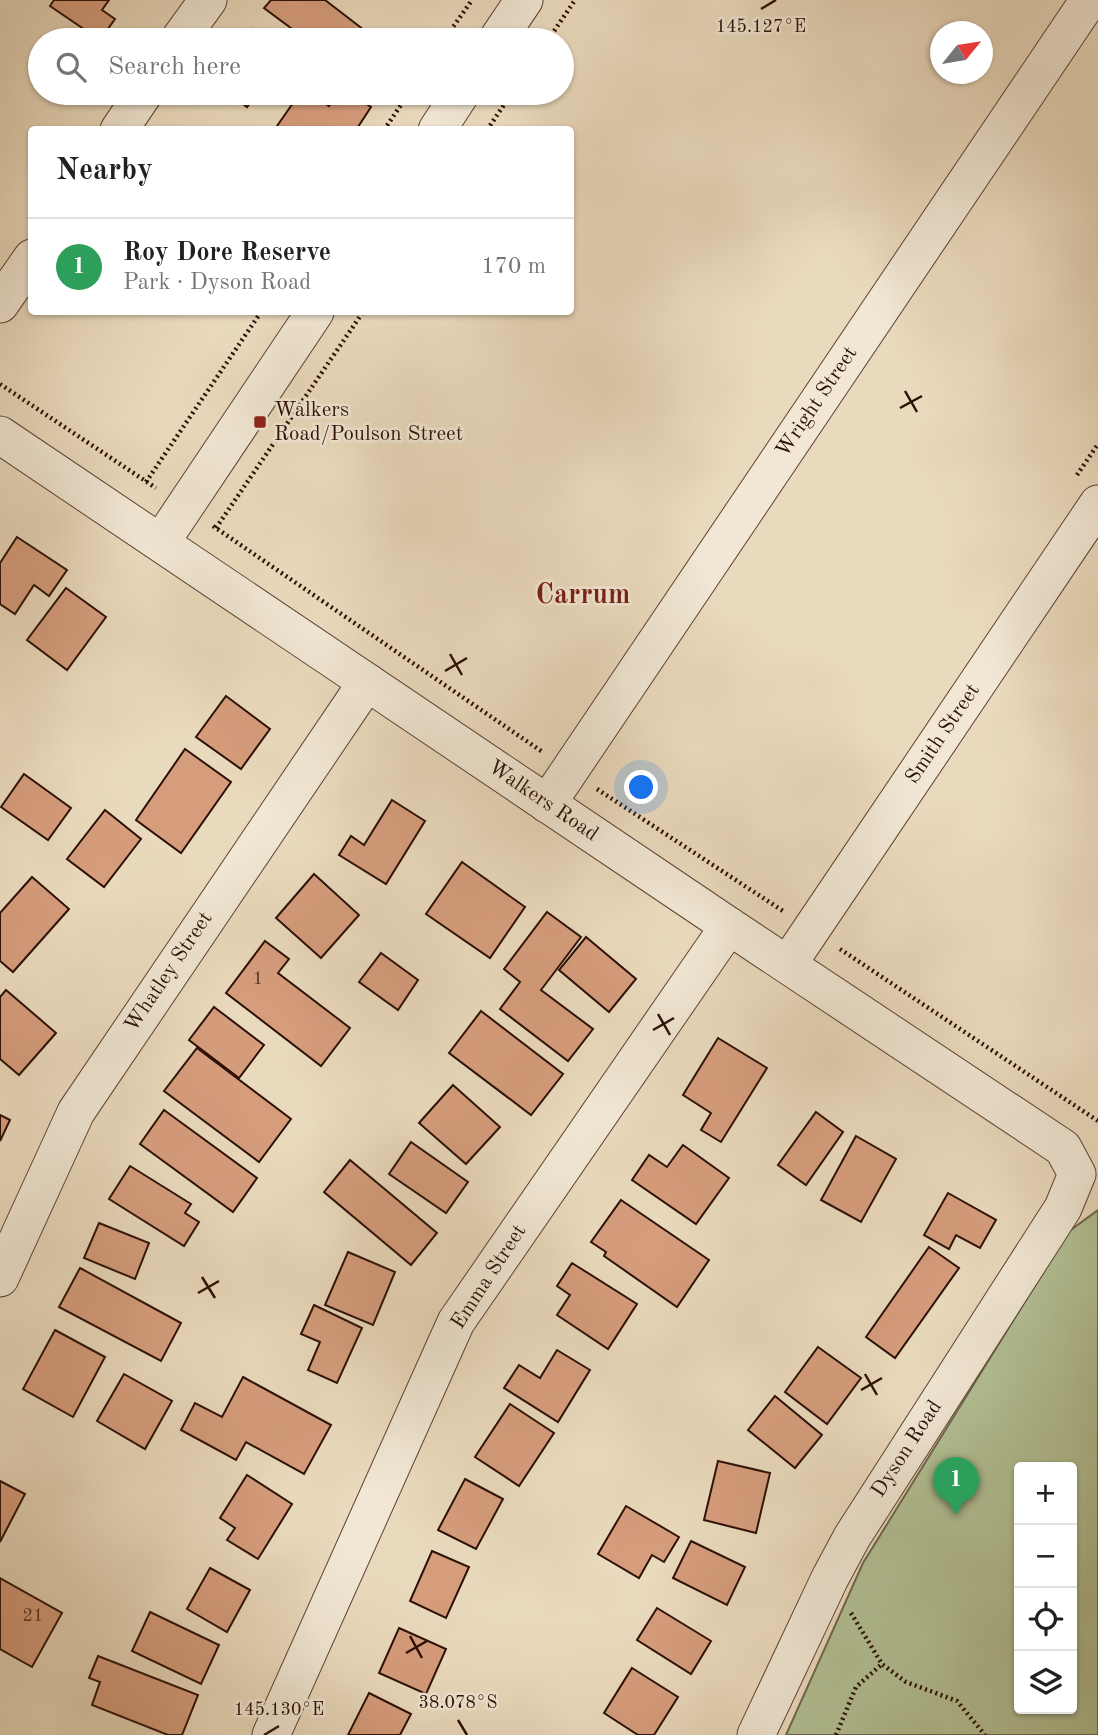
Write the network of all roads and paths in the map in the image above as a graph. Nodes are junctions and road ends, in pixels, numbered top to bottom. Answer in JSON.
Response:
{"nodes":[{"id":1,"x":208,"y":0,"type":"edge"},
{"id":2,"x":471,"y":0,"type":"edge"},
{"id":3,"x":523,"y":0,"type":"edge"},
{"id":4,"x":575,"y":0,"type":"edge"},
{"id":5,"x":1089,"y":0,"type":"edge"},
{"id":6,"x":188,"y":28,"type":"edge"},
{"id":7,"x":452,"y":28,"type":"edge"},
{"id":8,"x":504,"y":28,"type":"edge"},
{"id":9,"x":556,"y":28,"type":"edge"},
{"id":10,"x":136,"y":105,"type":"edge"},
{"id":11,"x":401,"y":105,"type":"edge"},
{"id":12,"x":453,"y":105,"type":"edge"},
{"id":13,"x":504,"y":105,"type":"edge"},
{"id":14,"x":122,"y":126,"type":"edge"},
{"id":15,"x":387,"y":126,"type":"edge"},
{"id":16,"x":440,"y":126,"type":"edge"},
{"id":17,"x":490,"y":126,"type":"edge"},
{"id":18,"x":28,"y":264,"type":"edge"},
{"id":19,"x":0,"y":304,"type":"edge"},
{"id":20,"x":259,"y":315,"type":"edge"},
{"id":21,"x":313,"y":315,"type":"edge"},
{"id":22,"x":361,"y":315,"type":"edge"},
{"id":23,"x":0,"y":435,"type":"edge"},
{"id":24,"x":146,"y":482,"type":"dead end"},
{"id":25,"x":1098,"y":505,"type":"edge"},
{"id":26,"x":216,"y":528,"type":"dead end"},
{"id":27,"x":161,"y":542,"type":"junction"},
{"id":28,"x":366,"y":682,"type":"junction"},
{"id":29,"x":547,"y":804,"type":"junction"},
{"id":30,"x":729,"y":926,"type":"junction"},
{"id":31,"x":788,"y":964,"type":"junction"},
{"id":32,"x":1077,"y":1174,"type":"joint"},
{"id":33,"x":0,"y":1278,"type":"edge"},
{"id":34,"x":830,"y":1578,"type":"junction"},
{"id":35,"x":882,"y":1664,"type":"junction"},
{"id":36,"x":977,"y":1725,"type":"junction"},
{"id":37,"x":271,"y":1735,"type":"edge"},
{"id":38,"x":756,"y":1735,"type":"edge"},
{"id":39,"x":836,"y":1735,"type":"edge"},
{"id":40,"x":973,"y":1735,"type":"edge"},
{"id":41,"x":985,"y":1735,"type":"edge"}],
"edges":[{"from":1,"to":6,"type":"street"},
{"from":2,"to":7,"type":"path"},
{"from":3,"to":8,"type":"street"},
{"from":4,"to":9,"type":"path"},
{"from":5,"to":29,"type":"street","name":"Wright Street"},
{"from":10,"to":14,"type":"street"},
{"from":11,"to":15,"type":"path"},
{"from":12,"to":16,"type":"street"},
{"from":13,"to":17,"type":"path"},
{"from":18,"to":19,"type":"street"},
{"from":20,"to":24,"type":"path"},
{"from":21,"to":27,"type":"street"},
{"from":22,"to":26,"type":"path"},
{"from":23,"to":27,"type":"street","name":"Walkers Road"},
{"from":25,"to":31,"type":"street","name":"Smith Street"},
{"from":27,"to":28,"type":"street","name":"Walkers Road"},
{"from":28,"to":29,"type":"street","name":"Walkers Road"},
{"from":28,"to":33,"type":"street","name":"Whatley Street"},
{"from":29,"to":30,"type":"street","name":"Walkers Road"},
{"from":30,"to":31,"type":"street","name":"Walkers Road"},
{"from":30,"to":37,"type":"street","name":"Emma Street"},
{"from":31,"to":32,"type":"street","name":"Walkers Road"},
{"from":32,"to":34,"type":"street","name":"Dyson Road"},
{"from":34,"to":35,"type":"path"},
{"from":34,"to":38,"type":"street","name":"Dyson Road"},
{"from":35,"to":36,"type":"path"},
{"from":35,"to":39,"type":"path"},
{"from":36,"to":40,"type":"path"},
{"from":36,"to":41,"type":"path"}]}
